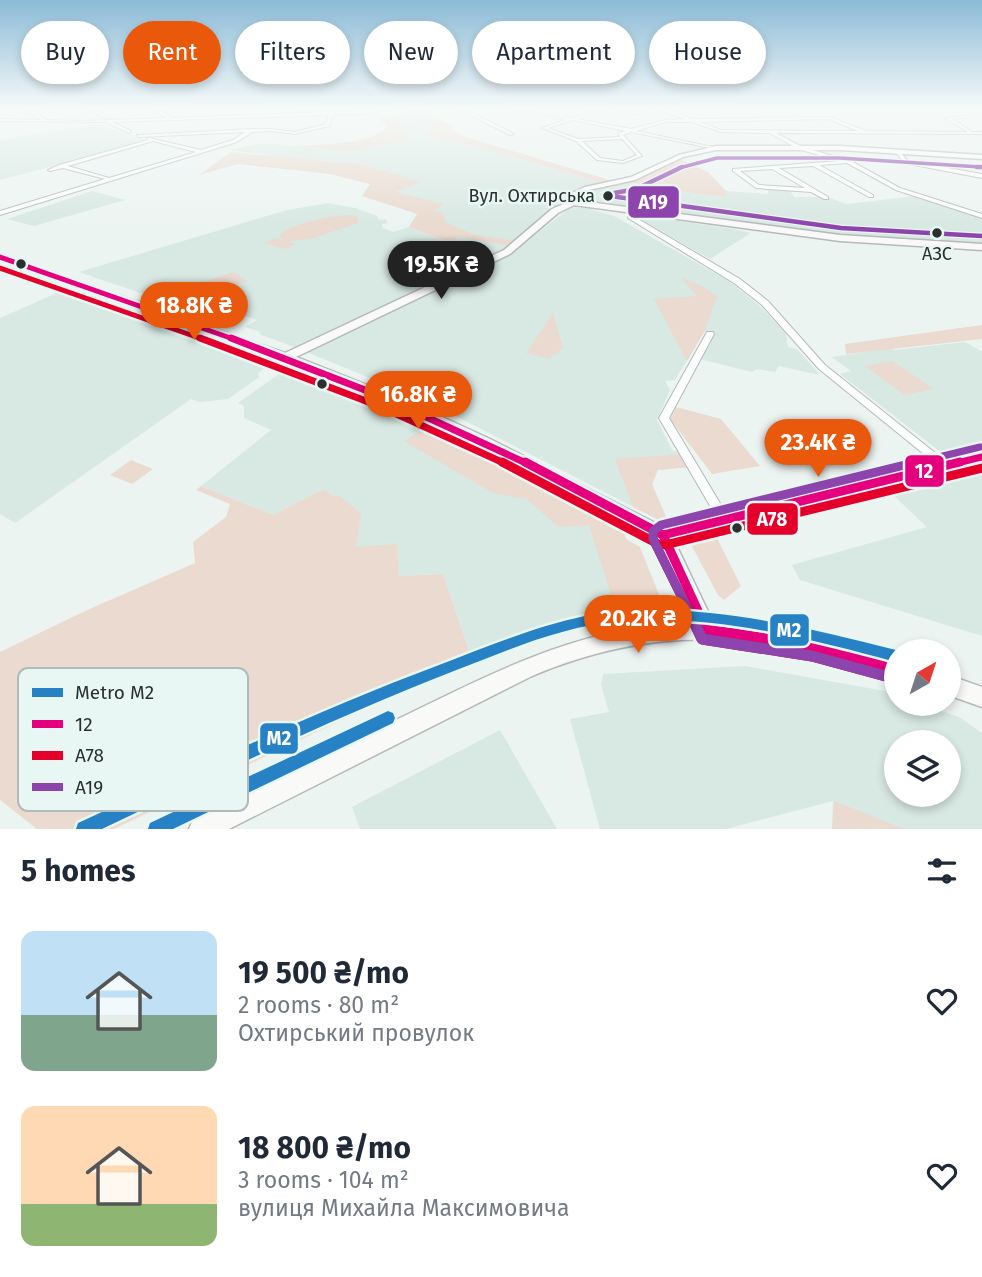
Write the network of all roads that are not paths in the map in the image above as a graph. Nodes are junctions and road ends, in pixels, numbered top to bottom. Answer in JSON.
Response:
{"nodes":[{"id":1,"x":121,"y":148,"type":"edge"},
{"id":2,"x":186,"y":148,"type":"edge"},
{"id":3,"x":212,"y":148,"type":"edge"},
{"id":4,"x":586,"y":148,"type":"edge"},
{"id":5,"x":630,"y":148,"type":"edge"},
{"id":6,"x":716,"y":148,"type":"joint"},
{"id":7,"x":800,"y":148,"type":"junction"},
{"id":8,"x":200,"y":151,"type":"junction"},
{"id":9,"x":897,"y":152,"type":"junction"},
{"id":10,"x":982,"y":157,"type":"edge"},
{"id":11,"x":849,"y":162,"type":"junction"},
{"id":12,"x":813,"y":164,"type":"junction"},
{"id":13,"x":59,"y":166,"type":"junction"},
{"id":14,"x":773,"y":167,"type":"junction"},
{"id":15,"x":50,"y":170,"type":"dead end"},
{"id":16,"x":982,"y":176,"type":"edge"},
{"id":17,"x":108,"y":178,"type":"junction"},
{"id":18,"x":811,"y":190,"type":"junction"},
{"id":19,"x":871,"y":196,"type":"dead end"},
{"id":20,"x":826,"y":198,"type":"dead end"},
{"id":21,"x":573,"y":202,"type":"junction"},
{"id":22,"x":982,"y":208,"type":"edge"},
{"id":23,"x":631,"y":212,"type":"junction"},
{"id":24,"x":0,"y":213,"type":"edge"},
{"id":25,"x":981,"y":216,"type":"edge"},
{"id":26,"x":982,"y":247,"type":"edge"},
{"id":27,"x":0,"y":257,"type":"edge"},
{"id":28,"x":710,"y":334,"type":"dead end"},
{"id":29,"x":286,"y":358,"type":"junction"},
{"id":30,"x":982,"y":457,"type":"edge"},
{"id":31,"x":945,"y":466,"type":"junction"},
{"id":32,"x":724,"y":520,"type":"junction"},
{"id":33,"x":663,"y":535,"type":"junction"},
{"id":34,"x":707,"y":630,"type":"junction"},
{"id":35,"x":884,"y":665,"type":"edge"},
{"id":36,"x":961,"y":690,"type":"edge"},
{"id":37,"x":982,"y":697,"type":"edge"},
{"id":38,"x":248,"y":806,"type":"edge"},
{"id":39,"x":238,"y":811,"type":"edge"},
{"id":40,"x":202,"y":829,"type":"edge"}],
"edges":[{"from":1,"to":13,"type":"street"},
{"from":2,"to":8,"type":"street"},
{"from":3,"to":8,"type":"street"},
{"from":4,"to":5,"type":"street"},
{"from":6,"to":7,"type":"street"},
{"from":6,"to":21,"type":"street"},
{"from":7,"to":9,"type":"street"},
{"from":7,"to":11,"type":"street"},
{"from":8,"to":17,"type":"street"},
{"from":9,"to":10,"type":"street"},
{"from":9,"to":16,"type":"street"},
{"from":11,"to":12,"type":"street"},
{"from":11,"to":25,"type":"street"},
{"from":12,"to":14,"type":"street"},
{"from":12,"to":19,"type":"street"},
{"from":13,"to":15,"type":"street"},
{"from":13,"to":17,"type":"street"},
{"from":14,"to":18,"type":"street"},
{"from":14,"to":18,"type":"street"},
{"from":17,"to":24,"type":"street"},
{"from":18,"to":20,"type":"street"},
{"from":21,"to":23,"type":"main road"},
{"from":21,"to":29,"type":"main road"},
{"from":22,"to":25,"type":"street"},
{"from":23,"to":26,"type":"main road"},
{"from":23,"to":31,"type":"street"},
{"from":27,"to":29,"type":"main road"},
{"from":28,"to":32,"type":"street"},
{"from":29,"to":33,"type":"main road"},
{"from":30,"to":31,"type":"street"},
{"from":31,"to":32,"type":"street"},
{"from":32,"to":33,"type":"street"},
{"from":33,"to":34,"type":"main road"},
{"from":34,"to":35,"type":"main road"},
{"from":34,"to":38,"type":"main road"},
{"from":36,"to":37,"type":"main road"},
{"from":39,"to":40,"type":"main road"}]}
